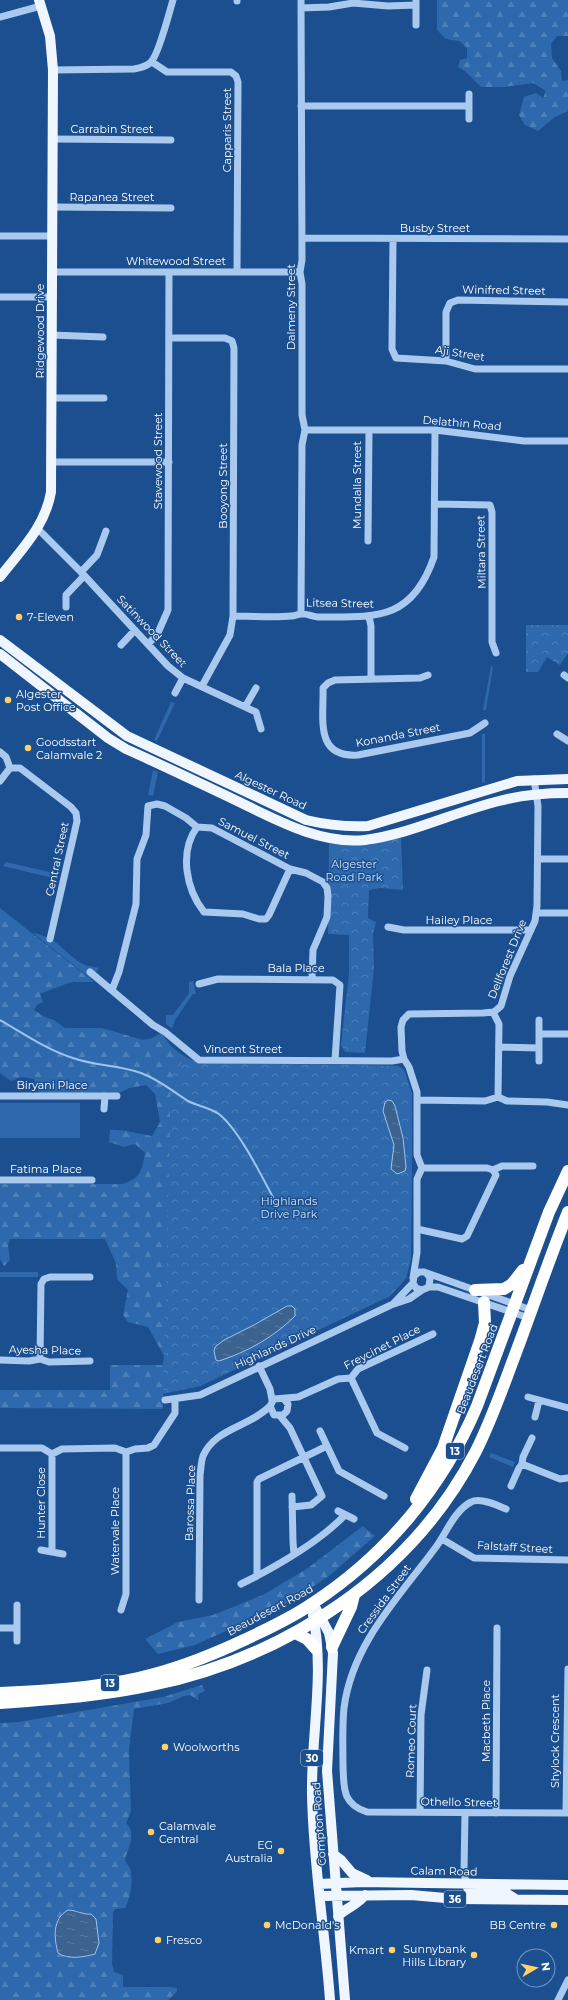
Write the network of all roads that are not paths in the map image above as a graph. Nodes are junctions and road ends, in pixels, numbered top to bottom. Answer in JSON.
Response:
{"nodes":[{"id":1,"x":173,"y":0,"type":"edge"},
{"id":2,"x":416,"y":2,"type":"edge"},
{"id":3,"x":37,"y":3,"type":"edge"},
{"id":4,"x":301,"y":4,"type":"edge"},
{"id":5,"x":0,"y":17,"type":"edge"},
{"id":6,"x":416,"y":25,"type":"dead end"},
{"id":7,"x":152,"y":62,"type":"junction"},
{"id":8,"x":53,"y":70,"type":"junction"},
{"id":9,"x":469,"y":94,"type":"dead end"},
{"id":10,"x":301,"y":106,"type":"junction"},
{"id":11,"x":469,"y":106,"type":"junction"},
{"id":12,"x":469,"y":119,"type":"dead end"},
{"id":13,"x":53,"y":139,"type":"junction"},
{"id":14,"x":172,"y":140,"type":"dead end"},
{"id":15,"x":53,"y":207,"type":"junction"},
{"id":16,"x":171,"y":208,"type":"dead end"},
{"id":17,"x":0,"y":236,"type":"edge"},
{"id":18,"x":53,"y":236,"type":"junction"},
{"id":19,"x":302,"y":238,"type":"junction"},
{"id":20,"x":393,"y":239,"type":"junction"},
{"id":21,"x":568,"y":239,"type":"edge"},
{"id":22,"x":52,"y":272,"type":"junction"},
{"id":23,"x":169,"y":272,"type":"junction"},
{"id":24,"x":238,"y":272,"type":"junction"},
{"id":25,"x":300,"y":272,"type":"junction"},
{"id":26,"x":0,"y":297,"type":"edge"},
{"id":27,"x":53,"y":297,"type":"junction"},
{"id":28,"x":568,"y":302,"type":"edge"},
{"id":29,"x":52,"y":336,"type":"junction"},
{"id":30,"x":103,"y":337,"type":"dead end"},
{"id":31,"x":170,"y":338,"type":"junction"},
{"id":32,"x":446,"y":361,"type":"junction"},
{"id":33,"x":568,"y":369,"type":"edge"},
{"id":34,"x":52,"y":398,"type":"junction"},
{"id":35,"x":104,"y":398,"type":"dead end"},
{"id":36,"x":305,"y":430,"type":"junction"},
{"id":37,"x":369,"y":430,"type":"junction"},
{"id":38,"x":435,"y":430,"type":"junction"},
{"id":39,"x":568,"y":441,"type":"edge"},
{"id":40,"x":52,"y":462,"type":"junction"},
{"id":41,"x":168,"y":462,"type":"junction"},
{"id":42,"x":435,"y":504,"type":"junction"},
{"id":43,"x":38,"y":529,"type":"junction"},
{"id":44,"x":106,"y":531,"type":"dead end"},
{"id":45,"x":368,"y":541,"type":"dead end"},
{"id":46,"x":83,"y":574,"type":"junction"},
{"id":47,"x":0,"y":577,"type":"edge"},
{"id":48,"x":66,"y":607,"type":"dead end"},
{"id":49,"x":301,"y":614,"type":"junction"},
{"id":50,"x":233,"y":616,"type":"junction"},
{"id":51,"x":369,"y":616,"type":"junction"},
{"id":52,"x":135,"y":630,"type":"junction"},
{"id":53,"x":0,"y":640,"type":"edge"},
{"id":54,"x":148,"y":644,"type":"junction"},
{"id":55,"x":121,"y":645,"type":"dead end"},
{"id":56,"x":496,"y":653,"type":"dead end"},
{"id":57,"x":0,"y":654,"type":"edge"},
{"id":58,"x":428,"y":675,"type":"dead end"},
{"id":59,"x":183,"y":678,"type":"junction"},
{"id":60,"x":371,"y":679,"type":"junction"},
{"id":61,"x":202,"y":686,"type":"junction"},
{"id":62,"x":256,"y":688,"type":"dead end"},
{"id":63,"x":175,"y":693,"type":"dead end"},
{"id":64,"x":245,"y":706,"type":"junction"},
{"id":65,"x":485,"y":722,"type":"dead end"},
{"id":66,"x":261,"y":728,"type":"dead end"},
{"id":67,"x":557,"y":734,"type":"dead end"},
{"id":68,"x":568,"y":741,"type":"edge"},
{"id":69,"x":0,"y":752,"type":"edge"},
{"id":70,"x":10,"y":768,"type":"junction"},
{"id":71,"x":534,"y":779,"type":"junction"},
{"id":72,"x":568,"y":779,"type":"edge"},
{"id":73,"x":0,"y":781,"type":"edge"},
{"id":74,"x":568,"y":793,"type":"edge"},
{"id":75,"x":538,"y":795,"type":"junction"},
{"id":76,"x":197,"y":827,"type":"junction"},
{"id":77,"x":538,"y":859,"type":"junction"},
{"id":78,"x":568,"y":859,"type":"edge"},
{"id":79,"x":290,"y":869,"type":"junction"},
{"id":80,"x":537,"y":913,"type":"junction"},
{"id":81,"x":568,"y":913,"type":"edge"},
{"id":82,"x":388,"y":927,"type":"dead end"},
{"id":83,"x":531,"y":930,"type":"junction"},
{"id":84,"x":50,"y":939,"type":"dead end"},
{"id":85,"x":90,"y":972,"type":"dead end"},
{"id":86,"x":312,"y":979,"type":"junction"},
{"id":87,"x":199,"y":984,"type":"dead end"},
{"id":88,"x":112,"y":990,"type":"junction"},
{"id":89,"x":493,"y":1012,"type":"junction"},
{"id":90,"x":539,"y":1020,"type":"dead end"},
{"id":91,"x":539,"y":1034,"type":"junction"},
{"id":92,"x":568,"y":1034,"type":"edge"},
{"id":93,"x":499,"y":1047,"type":"junction"},
{"id":94,"x":539,"y":1048,"type":"junction"},
{"id":95,"x":404,"y":1059,"type":"junction"},
{"id":96,"x":335,"y":1060,"type":"junction"},
{"id":97,"x":539,"y":1061,"type":"dead end"},
{"id":98,"x":0,"y":1096,"type":"edge"},
{"id":99,"x":104,"y":1096,"type":"junction"},
{"id":100,"x":117,"y":1096,"type":"dead end"},
{"id":101,"x":498,"y":1097,"type":"junction"},
{"id":102,"x":417,"y":1100,"type":"junction"},
{"id":103,"x":568,"y":1106,"type":"edge"},
{"id":104,"x":104,"y":1109,"type":"dead end"},
{"id":105,"x":533,"y":1166,"type":"dead end"},
{"id":106,"x":422,"y":1168,"type":"junction"},
{"id":107,"x":493,"y":1170,"type":"junction"},
{"id":108,"x":568,"y":1171,"type":"edge"},
{"id":109,"x":0,"y":1180,"type":"edge"},
{"id":110,"x":92,"y":1180,"type":"dead end"},
{"id":111,"x":568,"y":1212,"type":"edge"},
{"id":112,"x":417,"y":1229,"type":"junction"},
{"id":113,"x":417,"y":1253,"type":"junction"},
{"id":114,"x":531,"y":1259,"type":"junction"},
{"id":115,"x":426,"y":1273,"type":"junction"},
{"id":116,"x":90,"y":1277,"type":"dead end"},
{"id":117,"x":413,"y":1281,"type":"junction"},
{"id":118,"x":429,"y":1287,"type":"junction"},
{"id":119,"x":422,"y":1290,"type":"junction"},
{"id":120,"x":475,"y":1290,"type":"junction"},
{"id":121,"x":484,"y":1302,"type":"junction"},
{"id":122,"x":391,"y":1305,"type":"junction"},
{"id":123,"x":513,"y":1308,"type":"junction"},
{"id":124,"x":530,"y":1314,"type":"junction"},
{"id":125,"x":433,"y":1334,"type":"dead end"},
{"id":126,"x":40,"y":1359,"type":"junction"},
{"id":127,"x":0,"y":1360,"type":"edge"},
{"id":128,"x":90,"y":1361,"type":"dead end"},
{"id":129,"x":259,"y":1366,"type":"junction"},
{"id":130,"x":351,"y":1378,"type":"junction"},
{"id":131,"x":298,"y":1397,"type":"junction"},
{"id":132,"x":528,"y":1397,"type":"dead end"},
{"id":133,"x":175,"y":1399,"type":"junction"},
{"id":134,"x":165,"y":1400,"type":"dead end"},
{"id":135,"x":276,"y":1401,"type":"junction"},
{"id":136,"x":539,"y":1401,"type":"junction"},
{"id":137,"x":568,"y":1408,"type":"edge"},
{"id":138,"x":288,"y":1409,"type":"junction"},
{"id":139,"x":277,"y":1415,"type":"junction"},
{"id":140,"x":261,"y":1416,"type":"junction"},
{"id":141,"x":535,"y":1417,"type":"dead end"},
{"id":142,"x":290,"y":1428,"type":"junction"},
{"id":143,"x":320,"y":1431,"type":"dead end"},
{"id":144,"x":532,"y":1438,"type":"dead end"},
{"id":145,"x":327,"y":1446,"type":"junction"},
{"id":146,"x":0,"y":1448,"type":"edge"},
{"id":147,"x":405,"y":1448,"type":"dead end"},
{"id":148,"x":126,"y":1452,"type":"junction"},
{"id":149,"x":52,"y":1454,"type":"junction"},
{"id":150,"x":304,"y":1458,"type":"junction"},
{"id":151,"x":522,"y":1464,"type":"junction"},
{"id":152,"x":568,"y":1478,"type":"edge"},
{"id":153,"x":511,"y":1486,"type":"dead end"},
{"id":154,"x":292,"y":1496,"type":"dead end"},
{"id":155,"x":384,"y":1496,"type":"dead end"},
{"id":156,"x":292,"y":1507,"type":"junction"},
{"id":157,"x":506,"y":1508,"type":"dead end"},
{"id":158,"x":354,"y":1519,"type":"dead end"},
{"id":159,"x":400,"y":1530,"type":"junction"},
{"id":160,"x":442,"y":1539,"type":"junction"},
{"id":161,"x":41,"y":1550,"type":"dead end"},
{"id":162,"x":52,"y":1552,"type":"junction"},
{"id":163,"x":63,"y":1554,"type":"dead end"},
{"id":164,"x":294,"y":1554,"type":"junction"},
{"id":165,"x":568,"y":1560,"type":"edge"},
{"id":166,"x":257,"y":1576,"type":"junction"},
{"id":167,"x":241,"y":1584,"type":"dead end"},
{"id":168,"x":354,"y":1595,"type":"junction"},
{"id":169,"x":199,"y":1600,"type":"dead end"},
{"id":170,"x":312,"y":1604,"type":"junction"},
{"id":171,"x":17,"y":1605,"type":"dead end"},
{"id":172,"x":121,"y":1610,"type":"dead end"},
{"id":173,"x":318,"y":1619,"type":"junction"},
{"id":174,"x":0,"y":1628,"type":"edge"},
{"id":175,"x":17,"y":1628,"type":"junction"},
{"id":176,"x":497,"y":1628,"type":"dead end"},
{"id":177,"x":294,"y":1633,"type":"junction"},
{"id":178,"x":17,"y":1641,"type":"dead end"},
{"id":179,"x":332,"y":1647,"type":"junction"},
{"id":180,"x":316,"y":1649,"type":"junction"},
{"id":181,"x":568,"y":1669,"type":"edge"},
{"id":182,"x":427,"y":1670,"type":"dead end"},
{"id":183,"x":0,"y":1693,"type":"edge"},
{"id":184,"x":0,"y":1703,"type":"edge"},
{"id":185,"x":351,"y":1804,"type":"joint"},
{"id":186,"x":420,"y":1812,"type":"junction"},
{"id":187,"x":465,"y":1813,"type":"junction"},
{"id":188,"x":496,"y":1813,"type":"junction"},
{"id":189,"x":567,"y":1813,"type":"edge"},
{"id":190,"x":333,"y":1854,"type":"junction"},
{"id":191,"x":370,"y":1882,"type":"junction"},
{"id":192,"x":335,"y":1883,"type":"junction"},
{"id":193,"x":319,"y":1884,"type":"junction"},
{"id":194,"x":466,"y":1884,"type":"junction"},
{"id":195,"x":568,"y":1884,"type":"edge"},
{"id":196,"x":336,"y":1895,"type":"junction"},
{"id":197,"x":365,"y":1895,"type":"junction"},
{"id":198,"x":320,"y":1896,"type":"junction"},
{"id":199,"x":516,"y":1899,"type":"junction"},
{"id":200,"x":568,"y":1900,"type":"edge"},
{"id":201,"x":338,"y":1916,"type":"junction"},
{"id":202,"x":568,"y":1980,"type":"edge"},
{"id":203,"x":330,"y":2000,"type":"edge"},
{"id":204,"x":345,"y":2000,"type":"edge"},
{"id":205,"x":558,"y":2000,"type":"edge"}],
"edges":[{"from":1,"to":7,"type":"street"},
{"from":2,"to":4,"type":"street"},
{"from":2,"to":6,"type":"street"},
{"from":3,"to":5,"type":"street"},
{"from":3,"to":8,"type":"main road","name":"Ridgewood Drive"},
{"from":4,"to":10,"type":"street","name":"Dalmeny Street"},
{"from":7,"to":8,"type":"street"},
{"from":7,"to":24,"type":"street","name":"Capparis Street"},
{"from":8,"to":13,"type":"main road","name":"Ridgewood Drive"},
{"from":9,"to":11,"type":"street"},
{"from":10,"to":11,"type":"street"},
{"from":10,"to":19,"type":"street","name":"Dalmeny Street"},
{"from":11,"to":12,"type":"street"},
{"from":13,"to":14,"type":"street","name":"Carrabin Street"},
{"from":13,"to":15,"type":"main road","name":"Ridgewood Drive"},
{"from":15,"to":16,"type":"street","name":"Rapanea Street"},
{"from":15,"to":18,"type":"main road","name":"Ridgewood Drive"},
{"from":17,"to":18,"type":"street"},
{"from":18,"to":22,"type":"main road","name":"Ridgewood Drive"},
{"from":19,"to":20,"type":"street","name":"Busby Street"},
{"from":19,"to":25,"type":"street","name":"Dalmeny Street"},
{"from":20,"to":21,"type":"street","name":"Busby Street"},
{"from":20,"to":32,"type":"street","name":"Aji Street"},
{"from":22,"to":23,"type":"street","name":"Whitewood Street"},
{"from":22,"to":27,"type":"main road","name":"Ridgewood Drive"},
{"from":23,"to":24,"type":"street","name":"Whitewood Street"},
{"from":23,"to":31,"type":"street","name":"Stavewood Street"},
{"from":24,"to":25,"type":"street","name":"Whitewood Street"},
{"from":25,"to":36,"type":"street","name":"Dalmeny Street"},
{"from":26,"to":27,"type":"street"},
{"from":27,"to":29,"type":"main road","name":"Ridgewood Drive"},
{"from":28,"to":32,"type":"street","name":"Winifred Street"},
{"from":29,"to":30,"type":"street"},
{"from":29,"to":34,"type":"main road","name":"Ridgewood Drive"},
{"from":31,"to":41,"type":"street","name":"Stavewood Street"},
{"from":31,"to":50,"type":"street","name":"Booyong Street"},
{"from":32,"to":33,"type":"street","name":"Aji Street"},
{"from":34,"to":35,"type":"street"},
{"from":34,"to":40,"type":"main road","name":"Ridgewood Drive"},
{"from":36,"to":37,"type":"street","name":"Delathin Road"},
{"from":36,"to":49,"type":"street","name":"Dalmeny Street"},
{"from":37,"to":38,"type":"street","name":"Delathin Road"},
{"from":37,"to":45,"type":"street","name":"Mundalla Street"},
{"from":38,"to":39,"type":"street","name":"Delathin Road"},
{"from":38,"to":42,"type":"street","name":"Litsea Street"},
{"from":40,"to":41,"type":"street"},
{"from":40,"to":43,"type":"main road","name":"Ridgewood Drive"},
{"from":41,"to":54,"type":"street","name":"Stavewood Street"},
{"from":42,"to":51,"type":"street","name":"Litsea Street"},
{"from":42,"to":56,"type":"street","name":"Miltara Street"},
{"from":43,"to":46,"type":"street","name":"Satinwood Street"},
{"from":43,"to":47,"type":"main road","name":"Ridgewood Drive"},
{"from":44,"to":46,"type":"street"},
{"from":46,"to":48,"type":"street"},
{"from":46,"to":52,"type":"street","name":"Satinwood Street"},
{"from":49,"to":50,"type":"street","name":"Litsea Street"},
{"from":49,"to":51,"type":"street","name":"Litsea Street"},
{"from":50,"to":61,"type":"street","name":"Booyong Street"},
{"from":51,"to":60,"type":"street"},
{"from":52,"to":54,"type":"street","name":"Satinwood Street"},
{"from":52,"to":55,"type":"street"},
{"from":53,"to":71,"type":"main road","name":"Algester Road"},
{"from":54,"to":59,"type":"street","name":"Satinwood Street"},
{"from":57,"to":75,"type":"main road","name":"Algester Road"},
{"from":58,"to":60,"type":"street"},
{"from":59,"to":61,"type":"street","name":"Satinwood Street"},
{"from":59,"to":63,"type":"street"},
{"from":60,"to":65,"type":"street","name":"Konanda Street"},
{"from":61,"to":64,"type":"street","name":"Satinwood Street"},
{"from":62,"to":64,"type":"street"},
{"from":64,"to":66,"type":"street","name":"Satinwood Street"},
{"from":67,"to":68,"type":"street"},
{"from":69,"to":70,"type":"street"},
{"from":70,"to":73,"type":"street"},
{"from":70,"to":84,"type":"street","name":"Central Street"},
{"from":71,"to":72,"type":"main road","name":"Algester Road"},
{"from":71,"to":75,"type":"street","name":"Dellforest Drive"},
{"from":74,"to":75,"type":"main road","name":"Algester Road"},
{"from":75,"to":77,"type":"street","name":"Dellforest Drive"},
{"from":76,"to":79,"type":"street","name":"Samuel Street"},
{"from":76,"to":79,"type":"street"},
{"from":76,"to":88,"type":"street","name":"Samuel Street"},
{"from":77,"to":78,"type":"street"},
{"from":77,"to":80,"type":"street","name":"Dellforest Drive"},
{"from":79,"to":86,"type":"street","name":"Samuel Street"},
{"from":80,"to":81,"type":"street"},
{"from":80,"to":83,"type":"street","name":"Dellforest Drive"},
{"from":82,"to":83,"type":"street","name":"Hailey Place"},
{"from":83,"to":89,"type":"street","name":"Dellforest Drive"},
{"from":85,"to":88,"type":"street","name":"Vincent Street"},
{"from":86,"to":87,"type":"street","name":"Bala Place"},
{"from":86,"to":96,"type":"street","name":"Bala Place"},
{"from":88,"to":96,"type":"street","name":"Vincent Street"},
{"from":89,"to":93,"type":"street"},
{"from":89,"to":95,"type":"street","name":"Dellforest Drive"},
{"from":90,"to":91,"type":"street"},
{"from":91,"to":92,"type":"street"},
{"from":91,"to":94,"type":"street"},
{"from":93,"to":94,"type":"street"},
{"from":93,"to":101,"type":"street"},
{"from":94,"to":97,"type":"street"},
{"from":95,"to":96,"type":"street","name":"Vincent Street"},
{"from":95,"to":102,"type":"street"},
{"from":98,"to":99,"type":"street","name":"Biryani Place"},
{"from":99,"to":100,"type":"street","name":"Biryani Place"},
{"from":99,"to":104,"type":"street"},
{"from":101,"to":102,"type":"street"},
{"from":101,"to":103,"type":"street"},
{"from":102,"to":106,"type":"street"},
{"from":105,"to":107,"type":"street"},
{"from":106,"to":107,"type":"street"},
{"from":106,"to":112,"type":"street"},
{"from":107,"to":112,"type":"street"},
{"from":108,"to":114,"type":"highway","name":"Beaudesert Road","number":"13"},
{"from":109,"to":110,"type":"street","name":"Fatima Place"},
{"from":111,"to":124,"type":"highway","number":"13"},
{"from":112,"to":113,"type":"street"},
{"from":113,"to":115,"type":"street"},
{"from":113,"to":117,"type":"street"},
{"from":114,"to":120,"type":"highway"},
{"from":114,"to":123,"type":"highway","name":"Beaudesert Road","number":"13"},
{"from":115,"to":117,"type":"street"},
{"from":115,"to":118,"type":"street"},
{"from":115,"to":120,"type":"street"},
{"from":116,"to":126,"type":"street"},
{"from":117,"to":119,"type":"street"},
{"from":117,"to":122,"type":"street","name":"Highlands Drive"},
{"from":118,"to":119,"type":"street"},
{"from":118,"to":121,"type":"street"},
{"from":119,"to":122,"type":"street","name":"Highlands Drive"},
{"from":120,"to":123,"type":"street"},
{"from":121,"to":123,"type":"street"},
{"from":121,"to":159,"type":"highway"},
{"from":122,"to":129,"type":"street","name":"Highlands Drive"},
{"from":123,"to":124,"type":"street"},
{"from":123,"to":159,"type":"highway","name":"Beaudesert Road","number":"13"},
{"from":124,"to":168,"type":"highway","number":"13"},
{"from":125,"to":130,"type":"street","name":"Freycinet Place"},
{"from":126,"to":127,"type":"street","name":"Ayesha Place"},
{"from":126,"to":128,"type":"street","name":"Ayesha Place"},
{"from":129,"to":133,"type":"street","name":"Highlands Drive"},
{"from":129,"to":135,"type":"street"},
{"from":130,"to":131,"type":"street","name":"Freycinet Place"},
{"from":130,"to":147,"type":"street"},
{"from":131,"to":135,"type":"street","name":"Freycinet Place"},
{"from":131,"to":138,"type":"street","name":"Freycinet Place"},
{"from":132,"to":136,"type":"street"},
{"from":133,"to":134,"type":"street","name":"Highlands Drive"},
{"from":133,"to":148,"type":"street"},
{"from":135,"to":138,"type":"street"},
{"from":135,"to":139,"type":"street"},
{"from":135,"to":140,"type":"street","name":"Barossa Place"},
{"from":136,"to":137,"type":"street"},
{"from":136,"to":141,"type":"street"},
{"from":138,"to":139,"type":"street","name":"Freycinet Place"},
{"from":138,"to":142,"type":"street"},
{"from":139,"to":140,"type":"street","name":"Barossa Place"},
{"from":139,"to":142,"type":"street"},
{"from":140,"to":169,"type":"street","name":"Barossa Place"},
{"from":142,"to":150,"type":"street"},
{"from":143,"to":145,"type":"street"},
{"from":144,"to":151,"type":"street"},
{"from":145,"to":150,"type":"street"},
{"from":145,"to":155,"type":"street"},
{"from":146,"to":149,"type":"street"},
{"from":148,"to":149,"type":"street"},
{"from":148,"to":172,"type":"street","name":"Watervale Place"},
{"from":149,"to":162,"type":"street","name":"Hunter Close"},
{"from":150,"to":156,"type":"street"},
{"from":150,"to":166,"type":"street"},
{"from":151,"to":152,"type":"street"},
{"from":151,"to":153,"type":"street"},
{"from":154,"to":156,"type":"street"},
{"from":156,"to":164,"type":"street"},
{"from":157,"to":160,"type":"street","name":"Cressida Street"},
{"from":158,"to":164,"type":"street"},
{"from":159,"to":170,"type":"highway","name":"Beaudesert Road","number":"13"},
{"from":160,"to":165,"type":"street","name":"Falstaff Street"},
{"from":160,"to":185,"type":"street","name":"Cressida Street"},
{"from":161,"to":162,"type":"street","name":"Hunter Close"},
{"from":162,"to":163,"type":"street","name":"Hunter Close"},
{"from":164,"to":166,"type":"street"},
{"from":166,"to":167,"type":"street"},
{"from":168,"to":173,"type":"highway","number":"13"},
{"from":168,"to":179,"type":"highway","number":"30"},
{"from":170,"to":173,"type":"main road","name":"Compton Road","number":"30"},
{"from":170,"to":183,"type":"highway","name":"Beaudesert Road","number":"13"},
{"from":171,"to":175,"type":"street"},
{"from":173,"to":177,"type":"highway","number":"13"},
{"from":173,"to":179,"type":"main road","name":"Compton Road"},
{"from":173,"to":180,"type":"main road","name":"Compton Road","number":"30"},
{"from":174,"to":175,"type":"street"},
{"from":175,"to":178,"type":"street"},
{"from":176,"to":188,"type":"street","name":"Macbeth Place"},
{"from":177,"to":180,"type":"highway"},
{"from":177,"to":184,"type":"highway","number":"13"},
{"from":179,"to":190,"type":"main road","name":"Compton Road","number":"30"},
{"from":180,"to":193,"type":"main road","name":"Compton Road","number":"30"},
{"from":181,"to":189,"type":"street","name":"Shylock Crescent"},
{"from":182,"to":186,"type":"street","name":"Romeo Court"},
{"from":185,"to":186,"type":"street","name":"Othello Street"},
{"from":186,"to":187,"type":"street","name":"Othello Street"},
{"from":187,"to":188,"type":"street","name":"Othello Street"},
{"from":187,"to":194,"type":"street"},
{"from":188,"to":189,"type":"street","name":"Othello Street"},
{"from":190,"to":191,"type":"main road"},
{"from":190,"to":192,"type":"main road","name":"Compton Road","number":"30"},
{"from":191,"to":192,"type":"main road","name":"Calam Road","number":"36"},
{"from":191,"to":194,"type":"main road","name":"Calam Road","number":"36"},
{"from":192,"to":193,"type":"main road","name":"Calam Road","number":"36"},
{"from":192,"to":196,"type":"main road","name":"Compton Road","number":"30"},
{"from":193,"to":198,"type":"main road","name":"Compton Road","number":"30"},
{"from":194,"to":195,"type":"main road","name":"Calam Road","number":"36"},
{"from":194,"to":199,"type":"main road"},
{"from":196,"to":197,"type":"main road","number":"36"},
{"from":196,"to":198,"type":"main road","number":"36"},
{"from":196,"to":201,"type":"main road","name":"Compton Road","number":"30"},
{"from":197,"to":199,"type":"main road","number":"36"},
{"from":197,"to":201,"type":"main road"},
{"from":198,"to":203,"type":"main road","name":"Compton Road","number":"30"},
{"from":199,"to":200,"type":"main road","number":"36"},
{"from":201,"to":204,"type":"main road","name":"Compton Road","number":"30"},
{"from":202,"to":205,"type":"street"}]}
